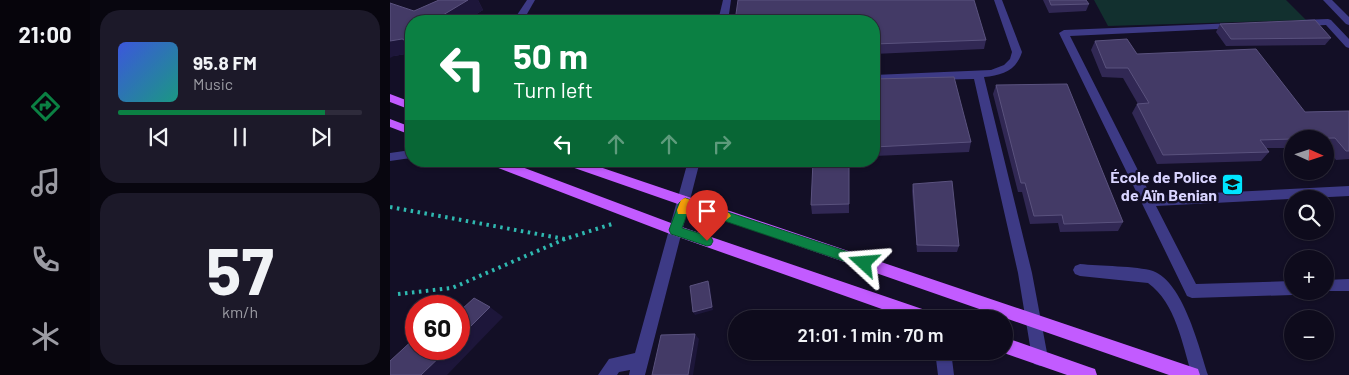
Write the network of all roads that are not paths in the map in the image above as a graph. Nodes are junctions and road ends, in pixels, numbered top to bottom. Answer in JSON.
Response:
{"nodes":[{"id":1,"x":532,"y":0,"type":"edge"},
{"id":2,"x":727,"y":0,"type":"edge"},
{"id":3,"x":998,"y":0,"type":"edge"},
{"id":4,"x":1327,"y":0,"type":"edge"},
{"id":5,"x":522,"y":15,"type":"edge"},
{"id":6,"x":724,"y":15,"type":"edge"},
{"id":7,"x":1349,"y":22,"type":"edge"},
{"id":8,"x":1289,"y":24,"type":"edge"},
{"id":9,"x":1251,"y":25,"type":"edge"},
{"id":10,"x":1349,"y":45,"type":"edge"},
{"id":11,"x":978,"y":75,"type":"junction"},
{"id":12,"x":880,"y":78,"type":"edge"},
{"id":13,"x":390,"y":98,"type":"edge"},
{"id":14,"x":405,"y":104,"type":"edge"},
{"id":15,"x":390,"y":123,"type":"edge"},
{"id":16,"x":405,"y":129,"type":"edge"},
{"id":17,"x":405,"y":155,"type":"edge"},
{"id":18,"x":390,"y":157,"type":"edge"},
{"id":19,"x":508,"y":167,"type":"edge"},
{"id":20,"x":584,"y":167,"type":"edge"},
{"id":21,"x":693,"y":167,"type":"edge"},
{"id":22,"x":1349,"y":191,"type":"edge"},
{"id":23,"x":1146,"y":201,"type":"junction"},
{"id":24,"x":685,"y":203,"type":"junction"},
{"id":25,"x":675,"y":230,"type":"junction"},
{"id":26,"x":1080,"y":270,"type":"dead end"},
{"id":27,"x":1349,"y":285,"type":"edge"},
{"id":28,"x":1334,"y":286,"type":"edge"},
{"id":29,"x":1284,"y":288,"type":"edge"},
{"id":30,"x":906,"y":310,"type":"edge"},
{"id":31,"x":1033,"y":320,"type":"junction"},
{"id":32,"x":1013,"y":348,"type":"edge"},
{"id":33,"x":1040,"y":358,"type":"junction"},
{"id":34,"x":944,"y":360,"type":"edge"},
{"id":35,"x":639,"y":367,"type":"edge"},
{"id":36,"x":606,"y":375,"type":"edge"},
{"id":37,"x":946,"y":375,"type":"edge"},
{"id":38,"x":1088,"y":375,"type":"edge"},
{"id":39,"x":1192,"y":375,"type":"edge"},
{"id":40,"x":1200,"y":375,"type":"edge"}],
"edges":[{"from":1,"to":5,"type":"street"},
{"from":2,"to":6,"type":"street"},
{"from":3,"to":11,"type":"street"},
{"from":4,"to":7,"type":"street"},
{"from":8,"to":10,"type":"street"},
{"from":9,"to":23,"type":"street"},
{"from":11,"to":12,"type":"street"},
{"from":11,"to":31,"type":"street"},
{"from":13,"to":14,"type":"main road"},
{"from":15,"to":16,"type":"main road"},
{"from":17,"to":18,"type":"street"},
{"from":19,"to":25,"type":"main road"},
{"from":20,"to":24,"type":"main road"},
{"from":21,"to":24,"type":"street"},
{"from":22,"to":23,"type":"street"},
{"from":23,"to":29,"type":"street"},
{"from":24,"to":25,"type":"street"},
{"from":24,"to":31,"type":"main road"},
{"from":25,"to":30,"type":"main road"},
{"from":25,"to":35,"type":"street"},
{"from":26,"to":40,"type":"street"},
{"from":27,"to":28,"type":"street"},
{"from":31,"to":33,"type":"street"},
{"from":31,"to":39,"type":"main road"},
{"from":32,"to":33,"type":"main road"},
{"from":33,"to":38,"type":"main road"},
{"from":34,"to":37,"type":"street"},
{"from":35,"to":36,"type":"street"}]}
